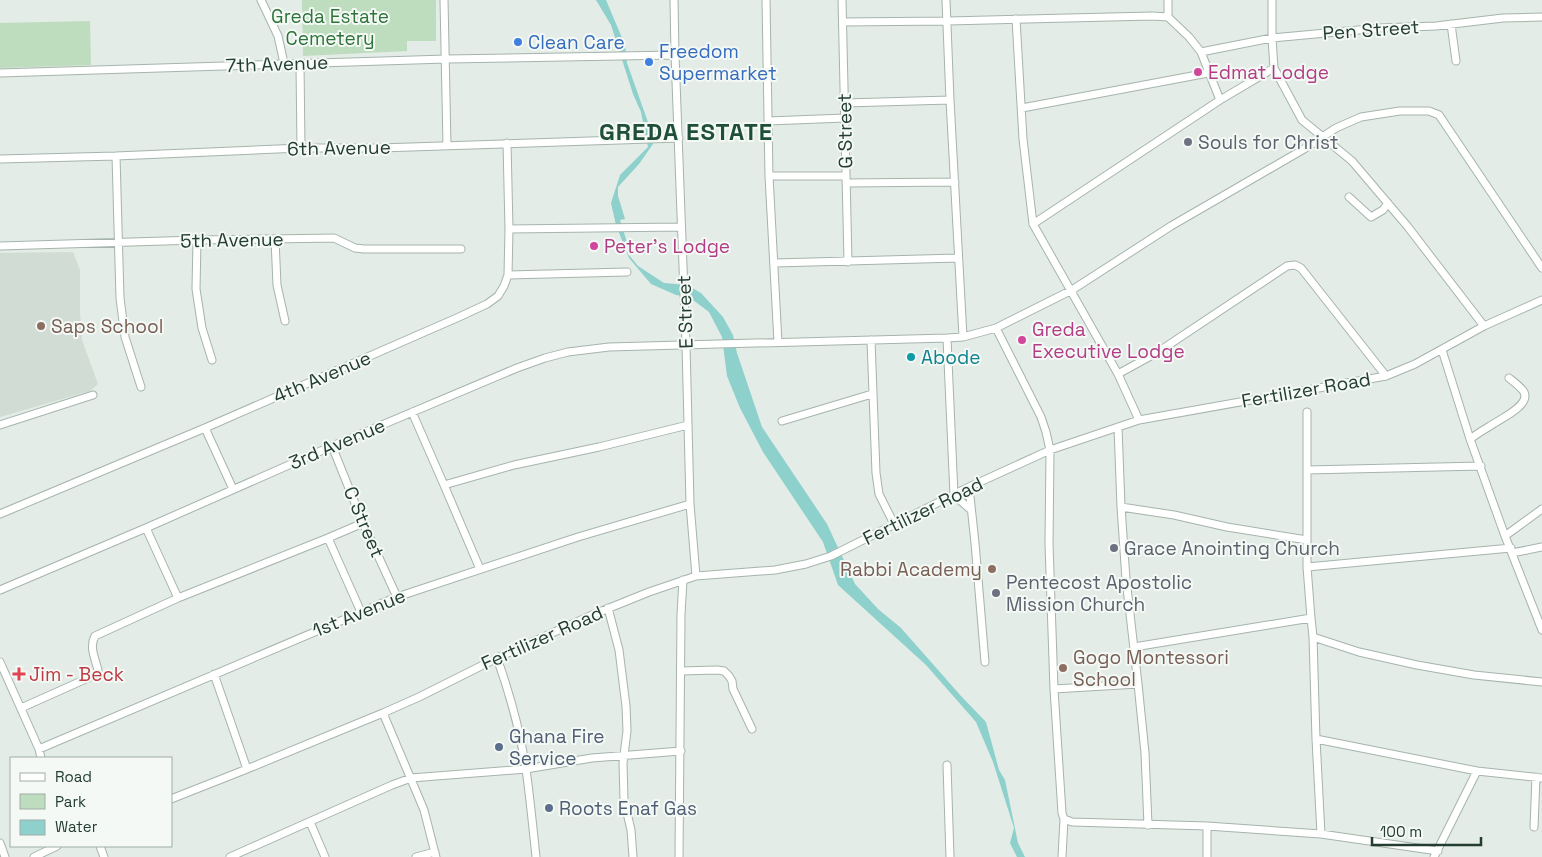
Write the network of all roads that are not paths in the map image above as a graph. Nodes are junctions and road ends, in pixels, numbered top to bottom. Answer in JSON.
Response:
{"nodes":[{"id":1,"x":261,"y":0,"type":"edge"},
{"id":2,"x":444,"y":0,"type":"edge"},
{"id":3,"x":674,"y":0,"type":"edge"},
{"id":4,"x":766,"y":0,"type":"edge"},
{"id":5,"x":842,"y":0,"type":"edge"},
{"id":6,"x":946,"y":0,"type":"edge"},
{"id":7,"x":1168,"y":0,"type":"edge"},
{"id":8,"x":1272,"y":0,"type":"edge"},
{"id":9,"x":1168,"y":17,"type":"junction"},
{"id":10,"x":1542,"y":17,"type":"edge"},
{"id":11,"x":1016,"y":19,"type":"junction"},
{"id":12,"x":948,"y":21,"type":"junction"},
{"id":13,"x":843,"y":22,"type":"junction"},
{"id":14,"x":1451,"y":24,"type":"junction"},
{"id":15,"x":1272,"y":38,"type":"junction"},
{"id":16,"x":1201,"y":52,"type":"junction"},
{"id":17,"x":675,"y":55,"type":"junction"},
{"id":18,"x":446,"y":59,"type":"junction"},
{"id":19,"x":1456,"y":61,"type":"dead end"},
{"id":20,"x":284,"y":63,"type":"junction"},
{"id":21,"x":300,"y":64,"type":"junction"},
{"id":22,"x":1274,"y":68,"type":"junction"},
{"id":23,"x":0,"y":73,"type":"edge"},
{"id":24,"x":1208,"y":73,"type":"junction"},
{"id":25,"x":950,"y":100,"type":"junction"},
{"id":26,"x":1220,"y":100,"type":"junction"},
{"id":27,"x":845,"y":103,"type":"junction"},
{"id":28,"x":1022,"y":108,"type":"junction"},
{"id":29,"x":845,"y":118,"type":"junction"},
{"id":30,"x":768,"y":121,"type":"junction"},
{"id":31,"x":1323,"y":137,"type":"junction"},
{"id":32,"x":679,"y":138,"type":"junction"},
{"id":33,"x":506,"y":143,"type":"junction"},
{"id":34,"x":447,"y":145,"type":"junction"},
{"id":35,"x":301,"y":148,"type":"junction"},
{"id":36,"x":116,"y":156,"type":"junction"},
{"id":37,"x":0,"y":159,"type":"edge"},
{"id":38,"x":769,"y":176,"type":"junction"},
{"id":39,"x":846,"y":180,"type":"junction"},
{"id":40,"x":955,"y":182,"type":"junction"},
{"id":41,"x":1349,"y":197,"type":"dead end"},
{"id":42,"x":1388,"y":203,"type":"junction"},
{"id":43,"x":1033,"y":224,"type":"junction"},
{"id":44,"x":681,"y":227,"type":"junction"},
{"id":45,"x":509,"y":229,"type":"junction"},
{"id":46,"x":275,"y":239,"type":"junction"},
{"id":47,"x":197,"y":240,"type":"junction"},
{"id":48,"x":118,"y":243,"type":"junction"},
{"id":49,"x":0,"y":246,"type":"edge"},
{"id":50,"x":461,"y":249,"type":"dead end"},
{"id":51,"x":958,"y":258,"type":"junction"},
{"id":52,"x":848,"y":262,"type":"junction"},
{"id":53,"x":774,"y":263,"type":"junction"},
{"id":54,"x":1542,"y":268,"type":"edge"},
{"id":55,"x":627,"y":272,"type":"dead end"},
{"id":56,"x":508,"y":275,"type":"junction"},
{"id":57,"x":1072,"y":290,"type":"junction"},
{"id":58,"x":1542,"y":300,"type":"edge"},
{"id":59,"x":285,"y":321,"type":"dead end"},
{"id":60,"x":1484,"y":326,"type":"junction"},
{"id":61,"x":996,"y":328,"type":"junction"},
{"id":62,"x":963,"y":337,"type":"junction"},
{"id":63,"x":947,"y":338,"type":"junction"},
{"id":64,"x":871,"y":340,"type":"junction"},
{"id":65,"x":778,"y":342,"type":"junction"},
{"id":66,"x":686,"y":345,"type":"junction"},
{"id":67,"x":1442,"y":350,"type":"junction"},
{"id":68,"x":212,"y":360,"type":"dead end"},
{"id":69,"x":1118,"y":374,"type":"junction"},
{"id":70,"x":1386,"y":376,"type":"junction"},
{"id":71,"x":1510,"y":378,"type":"dead end"},
{"id":72,"x":141,"y":387,"type":"dead end"},
{"id":73,"x":872,"y":394,"type":"junction"},
{"id":74,"x":93,"y":395,"type":"dead end"},
{"id":75,"x":412,"y":412,"type":"junction"},
{"id":76,"x":1307,"y":412,"type":"dead end"},
{"id":77,"x":1139,"y":420,"type":"junction"},
{"id":78,"x":782,"y":421,"type":"dead end"},
{"id":79,"x":0,"y":424,"type":"edge"},
{"id":80,"x":688,"y":425,"type":"junction"},
{"id":81,"x":1118,"y":427,"type":"junction"},
{"id":82,"x":205,"y":428,"type":"junction"},
{"id":83,"x":1470,"y":439,"type":"junction"},
{"id":84,"x":332,"y":446,"type":"junction"},
{"id":85,"x":1050,"y":450,"type":"junction"},
{"id":86,"x":1481,"y":466,"type":"junction"},
{"id":87,"x":1307,"y":470,"type":"junction"},
{"id":88,"x":444,"y":485,"type":"junction"},
{"id":89,"x":969,"y":487,"type":"junction"},
{"id":90,"x":233,"y":489,"type":"junction"},
{"id":91,"x":954,"y":495,"type":"junction"},
{"id":92,"x":690,"y":504,"type":"junction"},
{"id":93,"x":1121,"y":507,"type":"junction"},
{"id":94,"x":1542,"y":508,"type":"edge"},
{"id":95,"x":971,"y":510,"type":"junction"},
{"id":96,"x":0,"y":514,"type":"edge"},
{"id":97,"x":363,"y":522,"type":"junction"},
{"id":98,"x":894,"y":524,"type":"junction"},
{"id":99,"x":146,"y":528,"type":"junction"},
{"id":100,"x":1505,"y":536,"type":"junction"},
{"id":101,"x":328,"y":538,"type":"junction"},
{"id":102,"x":1307,"y":540,"type":"junction"},
{"id":103,"x":1542,"y":548,"type":"edge"},
{"id":104,"x":1512,"y":551,"type":"junction"},
{"id":105,"x":1307,"y":567,"type":"junction"},
{"id":106,"x":480,"y":569,"type":"junction"},
{"id":107,"x":696,"y":576,"type":"junction"},
{"id":108,"x":684,"y":580,"type":"junction"},
{"id":109,"x":0,"y":590,"type":"edge"},
{"id":110,"x":397,"y":597,"type":"junction"},
{"id":111,"x":178,"y":598,"type":"junction"},
{"id":112,"x":608,"y":608,"type":"junction"},
{"id":113,"x":361,"y":612,"type":"junction"},
{"id":114,"x":1311,"y":618,"type":"junction"},
{"id":115,"x":1542,"y":630,"type":"edge"},
{"id":116,"x":1314,"y":637,"type":"junction"},
{"id":117,"x":1134,"y":647,"type":"junction"},
{"id":118,"x":497,"y":658,"type":"junction"},
{"id":119,"x":0,"y":662,"type":"edge"},
{"id":120,"x":986,"y":662,"type":"dead end"},
{"id":121,"x":681,"y":671,"type":"junction"},
{"id":122,"x":2,"y":672,"type":"edge"},
{"id":123,"x":214,"y":674,"type":"junction"},
{"id":124,"x":1542,"y":682,"type":"edge"},
{"id":125,"x":1138,"y":684,"type":"junction"},
{"id":126,"x":1054,"y":689,"type":"junction"},
{"id":127,"x":21,"y":708,"type":"junction"},
{"id":128,"x":383,"y":712,"type":"junction"},
{"id":129,"x":752,"y":729,"type":"dead end"},
{"id":130,"x":1316,"y":739,"type":"junction"},
{"id":131,"x":39,"y":749,"type":"junction"},
{"id":132,"x":681,"y":750,"type":"junction"},
{"id":133,"x":624,"y":756,"type":"junction"},
{"id":134,"x":42,"y":757,"type":"edge"},
{"id":135,"x":947,"y":765,"type":"dead end"},
{"id":136,"x":247,"y":769,"type":"junction"},
{"id":137,"x":526,"y":769,"type":"junction"},
{"id":138,"x":1477,"y":771,"type":"junction"},
{"id":139,"x":411,"y":778,"type":"junction"},
{"id":140,"x":1539,"y":778,"type":"edge"},
{"id":141,"x":172,"y":799,"type":"edge"},
{"id":142,"x":1064,"y":819,"type":"junction"},
{"id":143,"x":310,"y":822,"type":"junction"},
{"id":144,"x":1148,"y":825,"type":"junction"},
{"id":145,"x":1207,"y":826,"type":"junction"},
{"id":146,"x":1534,"y":827,"type":"dead end"},
{"id":147,"x":1321,"y":834,"type":"junction"},
{"id":148,"x":0,"y":843,"type":"edge"},
{"id":149,"x":55,"y":847,"type":"edge"},
{"id":150,"x":250,"y":849,"type":"junction"},
{"id":151,"x":1436,"y":854,"type":"edge"},
{"id":152,"x":435,"y":855,"type":"edge"},
{"id":153,"x":5,"y":857,"type":"edge"},
{"id":154,"x":34,"y":857,"type":"edge"},
{"id":155,"x":230,"y":857,"type":"edge"},
{"id":156,"x":252,"y":857,"type":"edge"},
{"id":157,"x":325,"y":857,"type":"edge"},
{"id":158,"x":416,"y":857,"type":"edge"},
{"id":159,"x":536,"y":857,"type":"edge"},
{"id":160,"x":633,"y":857,"type":"edge"},
{"id":161,"x":679,"y":857,"type":"edge"},
{"id":162,"x":950,"y":857,"type":"edge"},
{"id":163,"x":1062,"y":857,"type":"edge"},
{"id":164,"x":1207,"y":857,"type":"edge"}],
"edges":[{"from":1,"to":20,"type":"street"},
{"from":2,"to":18,"type":"street"},
{"from":3,"to":17,"type":"street","name":"E Street"},
{"from":4,"to":30,"type":"street"},
{"from":5,"to":13,"type":"street","name":"G Street"},
{"from":6,"to":12,"type":"street"},
{"from":7,"to":9,"type":"street"},
{"from":8,"to":15,"type":"street"},
{"from":9,"to":11,"type":"street"},
{"from":9,"to":16,"type":"street"},
{"from":10,"to":14,"type":"street","name":"Pen Street"},
{"from":11,"to":12,"type":"street"},
{"from":11,"to":28,"type":"street"},
{"from":12,"to":13,"type":"street"},
{"from":12,"to":25,"type":"street"},
{"from":13,"to":27,"type":"street","name":"G Street"},
{"from":14,"to":15,"type":"street","name":"Pen Street"},
{"from":14,"to":19,"type":"street"},
{"from":15,"to":16,"type":"street","name":"Pen Street"},
{"from":15,"to":22,"type":"street"},
{"from":16,"to":24,"type":"street"},
{"from":17,"to":18,"type":"street","name":"7th Avenue"},
{"from":17,"to":32,"type":"street","name":"E Street"},
{"from":18,"to":21,"type":"street","name":"7th Avenue"},
{"from":18,"to":34,"type":"street"},
{"from":20,"to":21,"type":"street","name":"7th Avenue"},
{"from":20,"to":23,"type":"street","name":"7th Avenue"},
{"from":21,"to":35,"type":"street"},
{"from":22,"to":26,"type":"street"},
{"from":22,"to":31,"type":"street"},
{"from":24,"to":26,"type":"street"},
{"from":24,"to":28,"type":"street"},
{"from":25,"to":27,"type":"street"},
{"from":25,"to":40,"type":"street"},
{"from":26,"to":43,"type":"street"},
{"from":27,"to":29,"type":"street","name":"G Street"},
{"from":28,"to":43,"type":"street"},
{"from":29,"to":30,"type":"street"},
{"from":29,"to":39,"type":"street","name":"G Street"},
{"from":30,"to":38,"type":"street"},
{"from":31,"to":42,"type":"street"},
{"from":31,"to":54,"type":"street","name":"3rd Avenue"},
{"from":31,"to":57,"type":"street","name":"3rd Avenue"},
{"from":32,"to":33,"type":"street","name":"6th Avenue"},
{"from":32,"to":44,"type":"street","name":"E Street"},
{"from":33,"to":34,"type":"street","name":"6th Avenue"},
{"from":33,"to":45,"type":"street","name":"4th Avenue"},
{"from":34,"to":35,"type":"street","name":"6th Avenue"},
{"from":35,"to":36,"type":"street","name":"6th Avenue"},
{"from":36,"to":37,"type":"street","name":"6th Avenue"},
{"from":36,"to":48,"type":"street"},
{"from":38,"to":39,"type":"street"},
{"from":38,"to":53,"type":"street"},
{"from":39,"to":40,"type":"street"},
{"from":39,"to":52,"type":"street","name":"G Street"},
{"from":40,"to":51,"type":"street"},
{"from":41,"to":42,"type":"street"},
{"from":42,"to":60,"type":"street"},
{"from":43,"to":57,"type":"street"},
{"from":44,"to":45,"type":"street"},
{"from":44,"to":66,"type":"street","name":"E Street"},
{"from":45,"to":56,"type":"street","name":"4th Avenue"},
{"from":46,"to":47,"type":"street","name":"5th Avenue"},
{"from":46,"to":50,"type":"street","name":"5th Avenue"},
{"from":46,"to":59,"type":"street"},
{"from":47,"to":48,"type":"street","name":"5th Avenue"},
{"from":47,"to":68,"type":"street"},
{"from":48,"to":49,"type":"street","name":"5th Avenue"},
{"from":48,"to":72,"type":"street"},
{"from":51,"to":52,"type":"street"},
{"from":51,"to":62,"type":"street"},
{"from":52,"to":53,"type":"street"},
{"from":53,"to":65,"type":"street"},
{"from":55,"to":56,"type":"street"},
{"from":56,"to":82,"type":"street","name":"4th Avenue"},
{"from":57,"to":61,"type":"street","name":"3rd Avenue"},
{"from":57,"to":69,"type":"street"},
{"from":58,"to":60,"type":"street","name":"Fertilizer Road"},
{"from":60,"to":67,"type":"street","name":"Fertilizer Road"},
{"from":61,"to":62,"type":"street","name":"3rd Avenue"},
{"from":61,"to":85,"type":"street"},
{"from":62,"to":63,"type":"street","name":"3rd Avenue"},
{"from":63,"to":64,"type":"street","name":"3rd Avenue"},
{"from":63,"to":91,"type":"street"},
{"from":64,"to":65,"type":"street","name":"3rd Avenue"},
{"from":64,"to":73,"type":"street"},
{"from":65,"to":66,"type":"street","name":"3rd Avenue"},
{"from":66,"to":75,"type":"street","name":"3rd Avenue"},
{"from":66,"to":80,"type":"street","name":"E Street"},
{"from":67,"to":70,"type":"street","name":"Fertilizer Road"},
{"from":67,"to":83,"type":"street"},
{"from":69,"to":70,"type":"street"},
{"from":69,"to":77,"type":"street"},
{"from":70,"to":77,"type":"street","name":"Fertilizer Road"},
{"from":71,"to":83,"type":"street"},
{"from":73,"to":78,"type":"street"},
{"from":73,"to":98,"type":"street"},
{"from":74,"to":79,"type":"street"},
{"from":75,"to":84,"type":"street","name":"3rd Avenue"},
{"from":75,"to":88,"type":"street"},
{"from":76,"to":87,"type":"street"},
{"from":77,"to":81,"type":"street","name":"Fertilizer Road"},
{"from":80,"to":88,"type":"street"},
{"from":80,"to":92,"type":"street","name":"E Street"},
{"from":81,"to":85,"type":"street","name":"Fertilizer Road"},
{"from":81,"to":93,"type":"street"},
{"from":82,"to":90,"type":"street"},
{"from":82,"to":96,"type":"street","name":"4th Avenue"},
{"from":83,"to":86,"type":"street"},
{"from":84,"to":90,"type":"street","name":"3rd Avenue"},
{"from":84,"to":97,"type":"street","name":"C Street"},
{"from":85,"to":89,"type":"street","name":"Fertilizer Road"},
{"from":85,"to":126,"type":"street"},
{"from":86,"to":87,"type":"street"},
{"from":86,"to":100,"type":"street"},
{"from":87,"to":102,"type":"street"},
{"from":88,"to":106,"type":"street"},
{"from":89,"to":91,"type":"street","name":"Fertilizer Road"},
{"from":89,"to":95,"type":"street"},
{"from":90,"to":99,"type":"street","name":"3rd Avenue"},
{"from":91,"to":95,"type":"street"},
{"from":91,"to":98,"type":"street","name":"Fertilizer Road"},
{"from":92,"to":106,"type":"street","name":"1st Avenue"},
{"from":92,"to":107,"type":"street","name":"E Street"},
{"from":93,"to":102,"type":"street"},
{"from":93,"to":117,"type":"street"},
{"from":94,"to":100,"type":"street"},
{"from":95,"to":120,"type":"street"},
{"from":97,"to":101,"type":"street"},
{"from":97,"to":110,"type":"street","name":"C Street"},
{"from":98,"to":107,"type":"street","name":"Fertilizer Road"},
{"from":99,"to":109,"type":"street","name":"3rd Avenue"},
{"from":99,"to":111,"type":"street"},
{"from":100,"to":104,"type":"street"},
{"from":101,"to":111,"type":"street"},
{"from":101,"to":113,"type":"street"},
{"from":102,"to":105,"type":"street"},
{"from":103,"to":104,"type":"street"},
{"from":104,"to":105,"type":"street"},
{"from":104,"to":115,"type":"street"},
{"from":105,"to":114,"type":"street"},
{"from":106,"to":110,"type":"street","name":"1st Avenue"},
{"from":107,"to":108,"type":"street","name":"Fertilizer Road"},
{"from":108,"to":112,"type":"street","name":"Fertilizer Road"},
{"from":108,"to":121,"type":"street"},
{"from":110,"to":113,"type":"street","name":"1st Avenue"},
{"from":111,"to":127,"type":"street"},
{"from":112,"to":118,"type":"street","name":"Fertilizer Road"},
{"from":112,"to":133,"type":"street"},
{"from":113,"to":123,"type":"street","name":"1st Avenue"},
{"from":114,"to":116,"type":"street"},
{"from":114,"to":117,"type":"street"},
{"from":116,"to":124,"type":"street"},
{"from":116,"to":130,"type":"street"},
{"from":117,"to":125,"type":"street"},
{"from":118,"to":128,"type":"street","name":"Fertilizer Road"},
{"from":118,"to":137,"type":"street"},
{"from":119,"to":122,"type":"street"},
{"from":121,"to":129,"type":"street"},
{"from":121,"to":132,"type":"street"},
{"from":122,"to":127,"type":"street"},
{"from":123,"to":131,"type":"street","name":"1st Avenue"},
{"from":123,"to":136,"type":"street"},
{"from":125,"to":126,"type":"street"},
{"from":125,"to":144,"type":"street"},
{"from":126,"to":142,"type":"street"},
{"from":127,"to":131,"type":"street"},
{"from":128,"to":136,"type":"street","name":"Fertilizer Road"},
{"from":128,"to":139,"type":"street"},
{"from":130,"to":138,"type":"street"},
{"from":130,"to":147,"type":"street"},
{"from":131,"to":134,"type":"street"},
{"from":132,"to":133,"type":"street"},
{"from":132,"to":161,"type":"street"},
{"from":133,"to":137,"type":"street"},
{"from":133,"to":160,"type":"street"},
{"from":135,"to":162,"type":"street"},
{"from":136,"to":141,"type":"street","name":"Fertilizer Road"},
{"from":137,"to":139,"type":"street"},
{"from":137,"to":159,"type":"street"},
{"from":138,"to":140,"type":"street"},
{"from":138,"to":151,"type":"street"},
{"from":139,"to":143,"type":"street"},
{"from":139,"to":152,"type":"street"},
{"from":140,"to":146,"type":"street"},
{"from":142,"to":144,"type":"street"},
{"from":142,"to":163,"type":"street"},
{"from":143,"to":150,"type":"street"},
{"from":143,"to":157,"type":"street"},
{"from":144,"to":145,"type":"street"},
{"from":145,"to":147,"type":"street"},
{"from":145,"to":164,"type":"street"},
{"from":147,"to":151,"type":"street"},
{"from":148,"to":153,"type":"street"},
{"from":149,"to":154,"type":"street"},
{"from":150,"to":155,"type":"street"},
{"from":150,"to":156,"type":"street"},
{"from":152,"to":158,"type":"street"}]}
